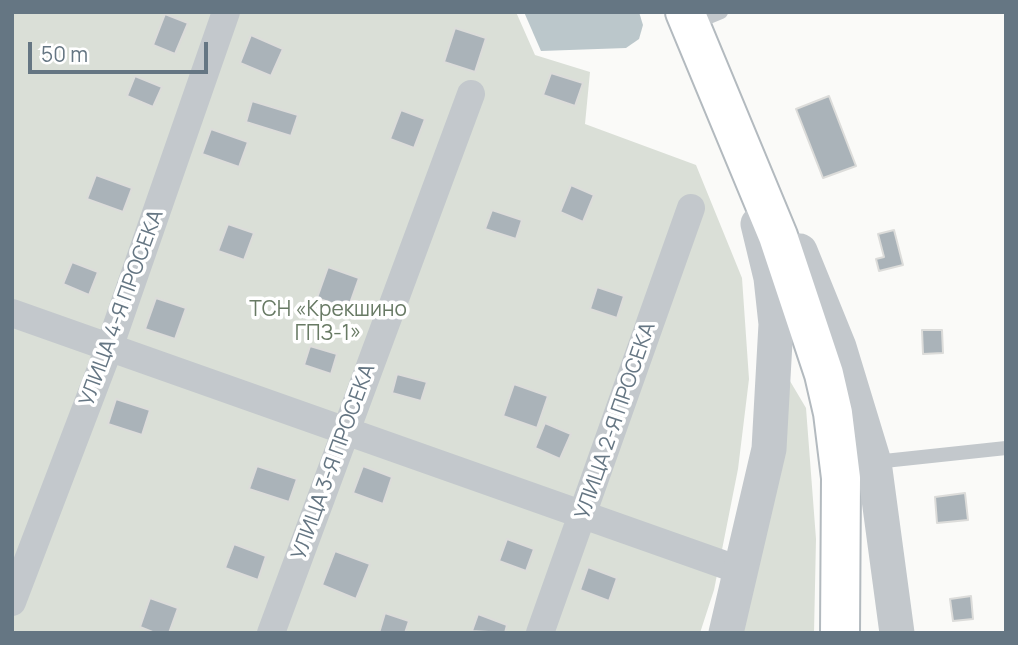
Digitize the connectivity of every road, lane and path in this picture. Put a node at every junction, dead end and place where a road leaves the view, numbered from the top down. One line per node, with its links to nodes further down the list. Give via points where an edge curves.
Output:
1 (226, 12): 7 (street, УЛИЦА 4-Я ПРОСЕКА)
2 (699, 17): 3 (main road)
3 (718, 92): 10 (street, via 789,223 839,347); 12 (street, via 766,253 776,324 769,449); 17 (main road, via 787,261 833,414 842,507)
4 (471, 94): 8 (street, УЛИЦА 3-Я ПРОСЕКА)
5 (691, 208): 11 (street, УЛИЦА 2-Я ПРОСЕКА)
6 (12, 313): 7 (street)
7 (109, 348): 8 (street); 13 (street, УЛИЦА 4-Я ПРОСЕКА)
8 (345, 430): 11 (street); 14 (street, УЛИЦА 3-Я ПРОСЕКА)
9 (1006, 448): 10 (lane)
10 (874, 463): 18 (street)
11 (584, 512): 12 (street); 15 (street, УЛИЦА 2-Я ПРОСЕКА)
12 (743, 571): 16 (street)
13 (12, 602)
14 (271, 633)
15 (540, 633)
16 (726, 633)
17 (840, 633)
18 (897, 633)

